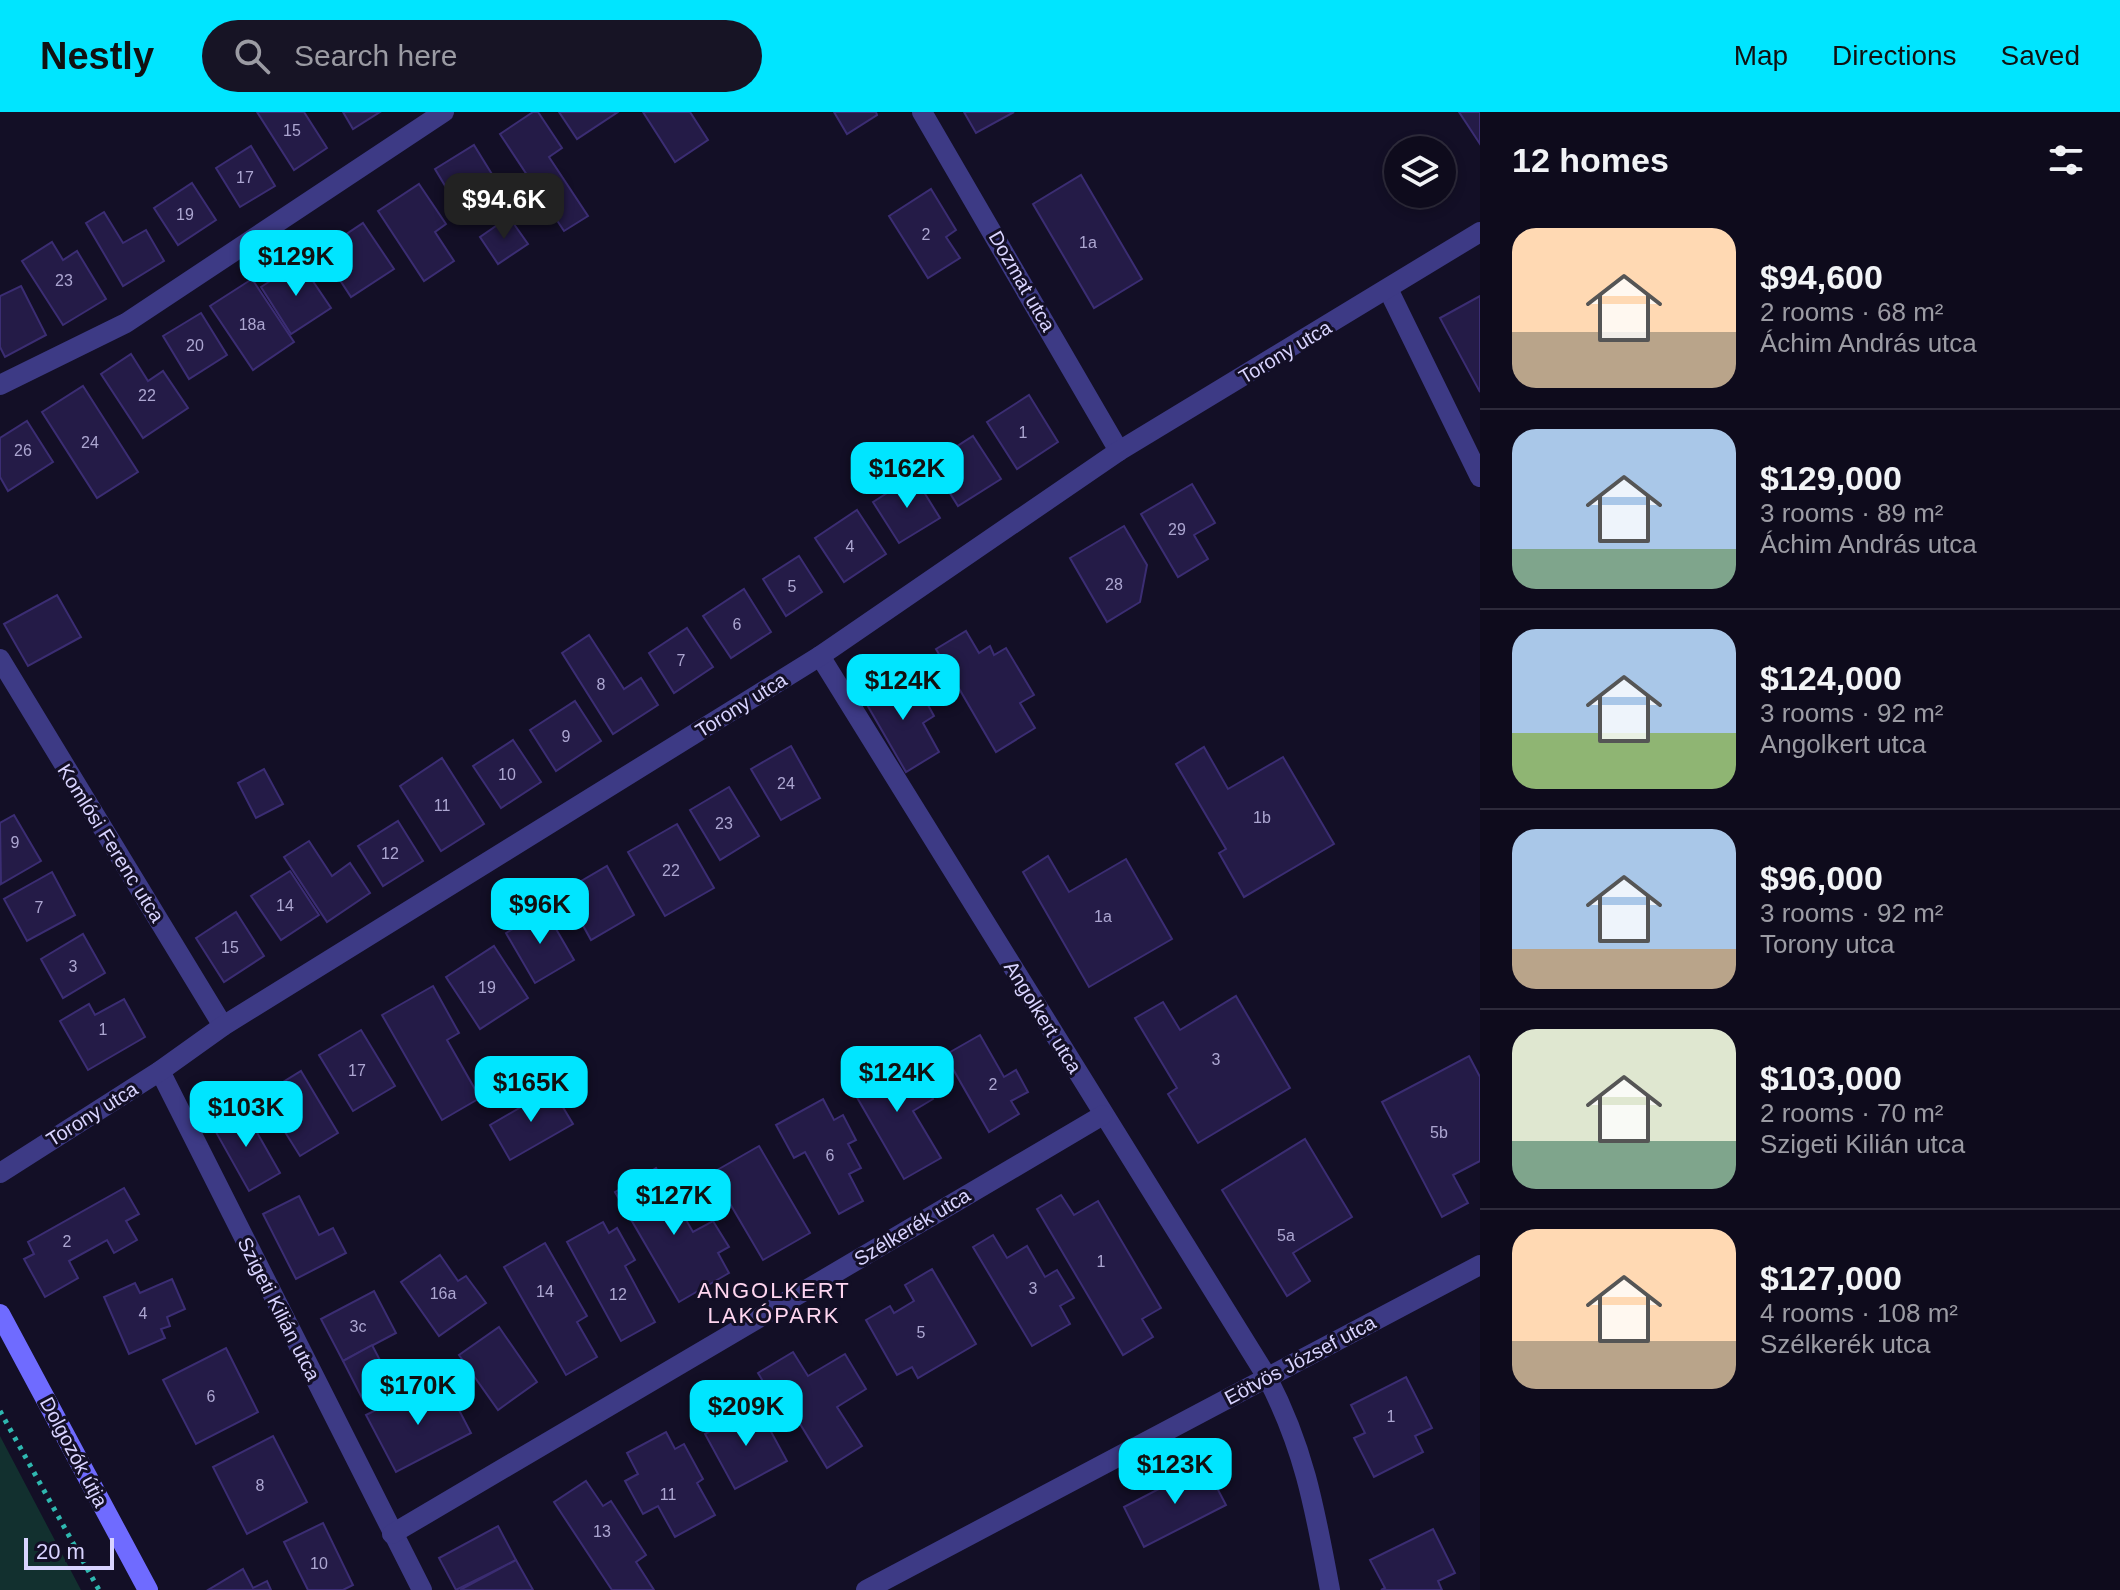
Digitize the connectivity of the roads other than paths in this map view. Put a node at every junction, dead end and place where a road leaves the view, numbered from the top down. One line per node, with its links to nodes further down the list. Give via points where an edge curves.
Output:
1 (444, 112): 5 (street, via 126,323)
2 (922, 112): 6 (street, Dozmat utca)
3 (1480, 232): 4 (street, Torony utca)
4 (1388, 289): 6 (street, Torony utca); 7 (street)
5 (0, 385)
6 (1119, 451): 8 (street, Torony utca)
7 (1480, 477)
8 (820, 656): 10 (street, Torony utca); 12 (street, Angolkert utca)
9 (0, 659): 10 (street, Komlósi Ferenc utca)
10 (223, 1026): 11 (street, Torony utca)
11 (160, 1071): 13 (street, Torony utca); 17 (street, Szigeti Kilián utca)
12 (1103, 1115): 16 (street, Angolkert utca); 17 (street, Szélkerék utca)
13 (0, 1173)
14 (1480, 1265): 16 (street, Eötvös József utca)
15 (0, 1314): 18 (main road, Dolgozók útja)
16 (1267, 1377): 20 (street, Eötvös József utca); 21 (street, Angolkert utca, via 1305,1464)
17 (392, 1534): 19 (street, Szigeti Kilián utca)
18 (148, 1590)
19 (422, 1590)
20 (866, 1590)
21 (1330, 1590)

